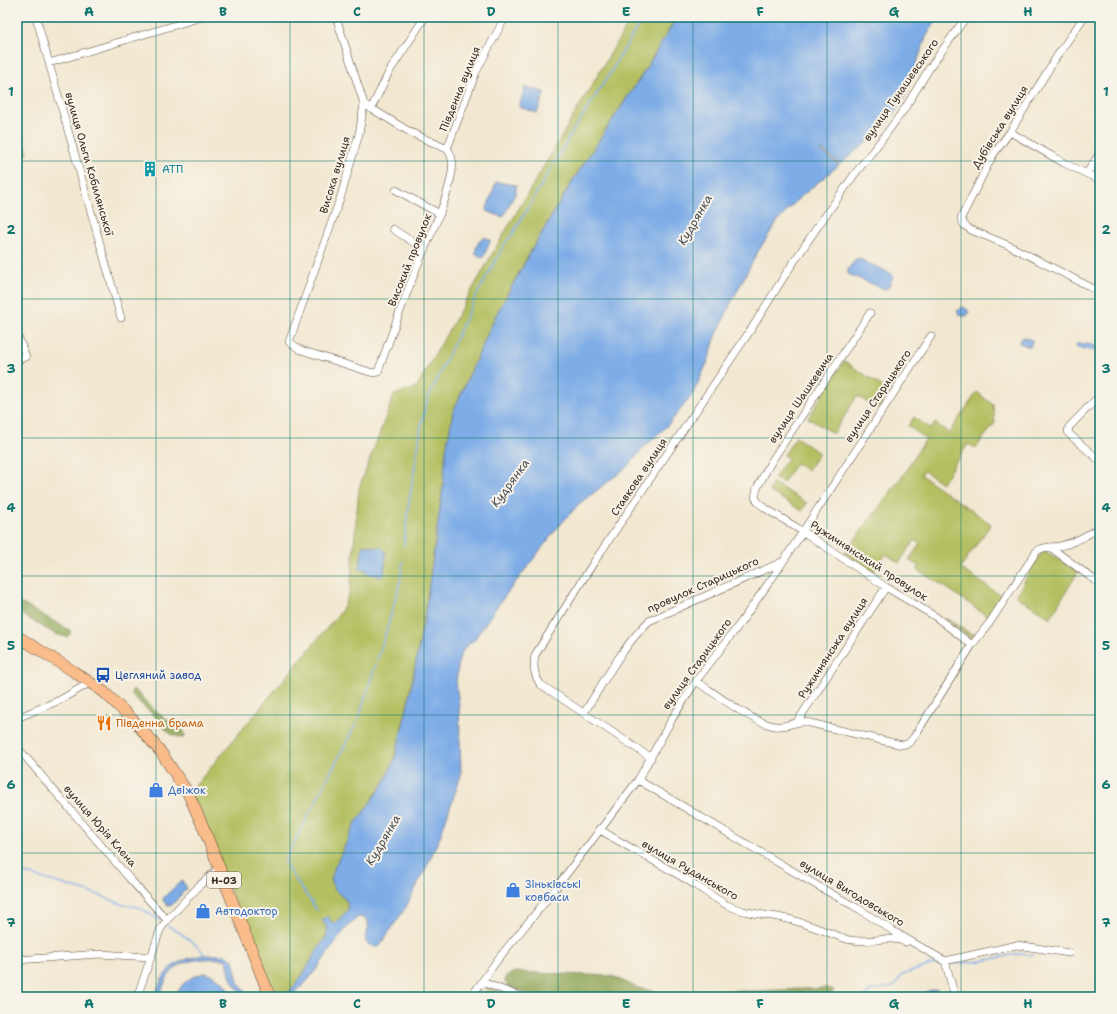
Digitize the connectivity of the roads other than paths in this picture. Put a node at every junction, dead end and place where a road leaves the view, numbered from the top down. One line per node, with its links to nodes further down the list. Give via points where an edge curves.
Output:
1 (36, 17): 8 (street, вулиця Ольги Кобилянської)
2 (202, 17): 8 (street)
3 (336, 17): 9 (street, Висока вулиця)
4 (425, 17): 10 (street, via 389,72)
5 (505, 17): 12 (street, Південна вулиця, via 476,72)
6 (966, 17): 15 (street, вулиця Гунашевського, via 905,108)
7 (1084, 17): 11 (street, Дубівська вулиця)
8 (49, 63): 23 (street, вулиця Ольги Кобилянської)
9 (364, 104): 10 (street); 26 (street, Висока вулиця, via 359,134 341,196)
10 (371, 109): 12 (street, via 410,132)
11 (1010, 132): 14 (street); 21 (street, Дубівська вулиця, via 993,155 963,213 961,218 964,225)
12 (447, 149): 18 (street, Високий провулок, via 451,154 452,172)
13 (1100, 153): 14 (street)
14 (1087, 173): 16 (street)
15 (854, 175): 43 (street, Ставкова вулиця, via 594,562 535,655 533,666 540,684)
16 (1100, 180)
17 (396, 190): 18 (street)
18 (440, 214): 20 (street, Високий провулок)
19 (393, 229): 20 (street)
20 (425, 250): 26 (street, Високий провулок, via 378,372 374,373 301,350 289,342)
21 (1100, 292)
22 (870, 313): 30 (street, вулиця Шашкевича, via 771,462 760,480)
23 (122, 318)
24 (17, 334): 27 (street, via 26,357)
25 (931, 336): 32 (street, вулиця Старицького)
26 (290, 337)
27 (17, 360)
28 (1100, 395): 29 (street, via 1069,427 1068,433)
29 (1100, 461)
30 (755, 497): 32 (street, Ружичнянський провулок, via 765,508)
31 (1100, 527): 33 (street, via 1074,542)
32 (802, 531): 34 (street, вулиця Старицького); 38 (street, Ружичнянський провулок)
33 (1050, 547): 37 (street); 40 (street, via 1036,552)
34 (782, 562): 35 (street, провулок Старицького); 36 (street, вулиця Старицького)
35 (768, 568): 36 (street); 43 (street, провулок Старицького, via 649,621 638,631 617,660)
36 (775, 574): 41 (street, вулиця Старицького)
37 (1100, 584)
38 (886, 587): 40 (street, Ружичнянський провулок, via 936,617); 45 (street, Ружичнянська вулиця)
39 (17, 636): 42 (main road, Н-03)
40 (972, 645): 45 (street, via 909,743 902,745)
41 (696, 681): 45 (street, via 768,725 777,727); 47 (street, вулиця Старицького)
42 (91, 682): 44 (street, via 60,700); 50 (main road, Н-03, via 138,725 174,772 188,793)
43 (584, 713): 47 (street, Ставкова вулиця)
44 (17, 718)
45 (797, 722)
46 (17, 747): 51 (street, вулиця Юрія Клена)
47 (651, 758): 48 (street, вулиця Старицького)
48 (638, 780): 49 (street, вулиця Старицького); 52 (street, вулиця Вигодовського)
49 (599, 829): 53 (street, вулиця Руданського, via 727,905 754,914 784,918 855,941); 58 (street, вулиця Старицького)
50 (219, 868): 51 (street); 60 (main road, Н-03)
51 (167, 920): 55 (street, via 160,930)
52 (894, 931): 53 (street, via 896,936); 57 (street, вулиця Вигодовського)
53 (891, 939): 57 (street, вулиця Руданського, via 900,939 912,944)
54 (1069, 953): 57 (street, via 1017,945)
55 (151, 957): 56 (street, via 99,954); 59 (street)
56 (17, 960)
57 (945, 962): 63 (street)
58 (482, 982): 61 (street, вулиця Старицького); 62 (street)
59 (137, 997)
60 (270, 997)
61 (471, 997)
62 (522, 997)
63 (955, 997)

